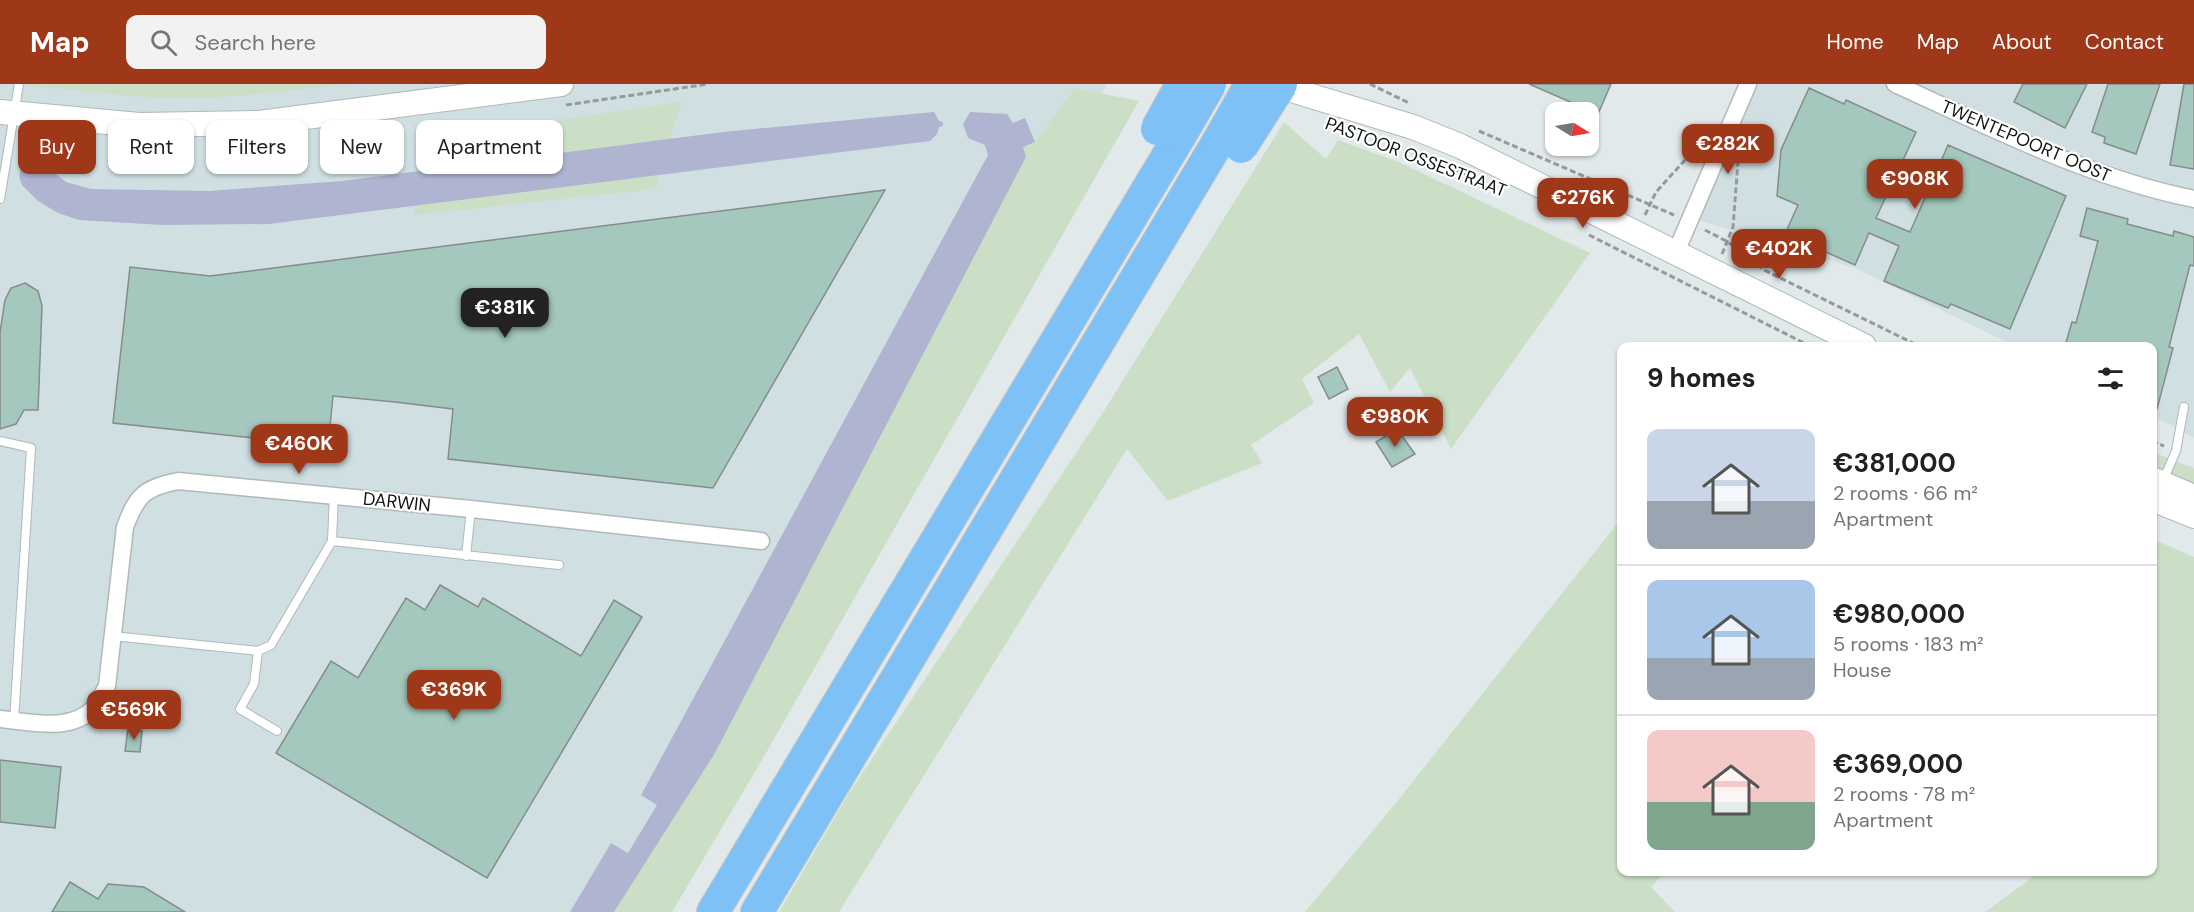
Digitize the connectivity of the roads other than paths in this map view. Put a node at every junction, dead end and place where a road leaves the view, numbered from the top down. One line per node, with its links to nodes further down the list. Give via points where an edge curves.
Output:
1 (19, 84): 10 (lane)
2 (561, 84): 10 (main road, via 259,123 139,124)
3 (1182, 84): 11 (highway, bridge)
4 (1210, 84): 11 (highway, bridge)
5 (1251, 84): 12 (highway, bridge)
6 (1272, 84): 15 (main road, PASTOOR OSSESTRAAT, via 1413,127 1510,169)
7 (1281, 84): 12 (highway, bridge)
8 (1748, 84): 15 (street)
9 (1895, 84): 14 (street, TWENTEPOORT OOST, via 2068,163)
10 (7, 112): 13 (lane)
11 (1169, 131): 34 (highway, via 1058,340)
12 (1229, 144): 35 (highway, via 1195,181)
13 (0, 199)
14 (2194, 199)
15 (1676, 252): 16 (main road, PASTOOR OSSESTRAAT)
16 (1856, 342)
17 (2184, 407): 19 (lane, via 2176,451)
18 (0, 441): 32 (lane, via 31,448)
19 (2157, 486)
20 (2157, 490): 23 (main road)
21 (2157, 491): 25 (main road)
22 (334, 495): 24 (street, DARWIN); 27 (lane); 30 (street, DARWIN, via 178,481 154,486 134,503 125,527)
23 (2194, 497)
24 (471, 509): 26 (street, DARWIN); 28 (lane)
25 (2194, 516)
26 (761, 541)
27 (333, 542): 28 (lane); 31 (lane, via 271,645)
28 (466, 556): 29 (lane)
29 (559, 565)
30 (113, 636): 31 (lane); 32 (street, DARWIN, via 107,686 96,706 79,720 56,725)
31 (258, 651): 33 (lane, via 254,684 240,710)
32 (7, 720)
33 (278, 730)
34 (713, 912)
35 (757, 912)

